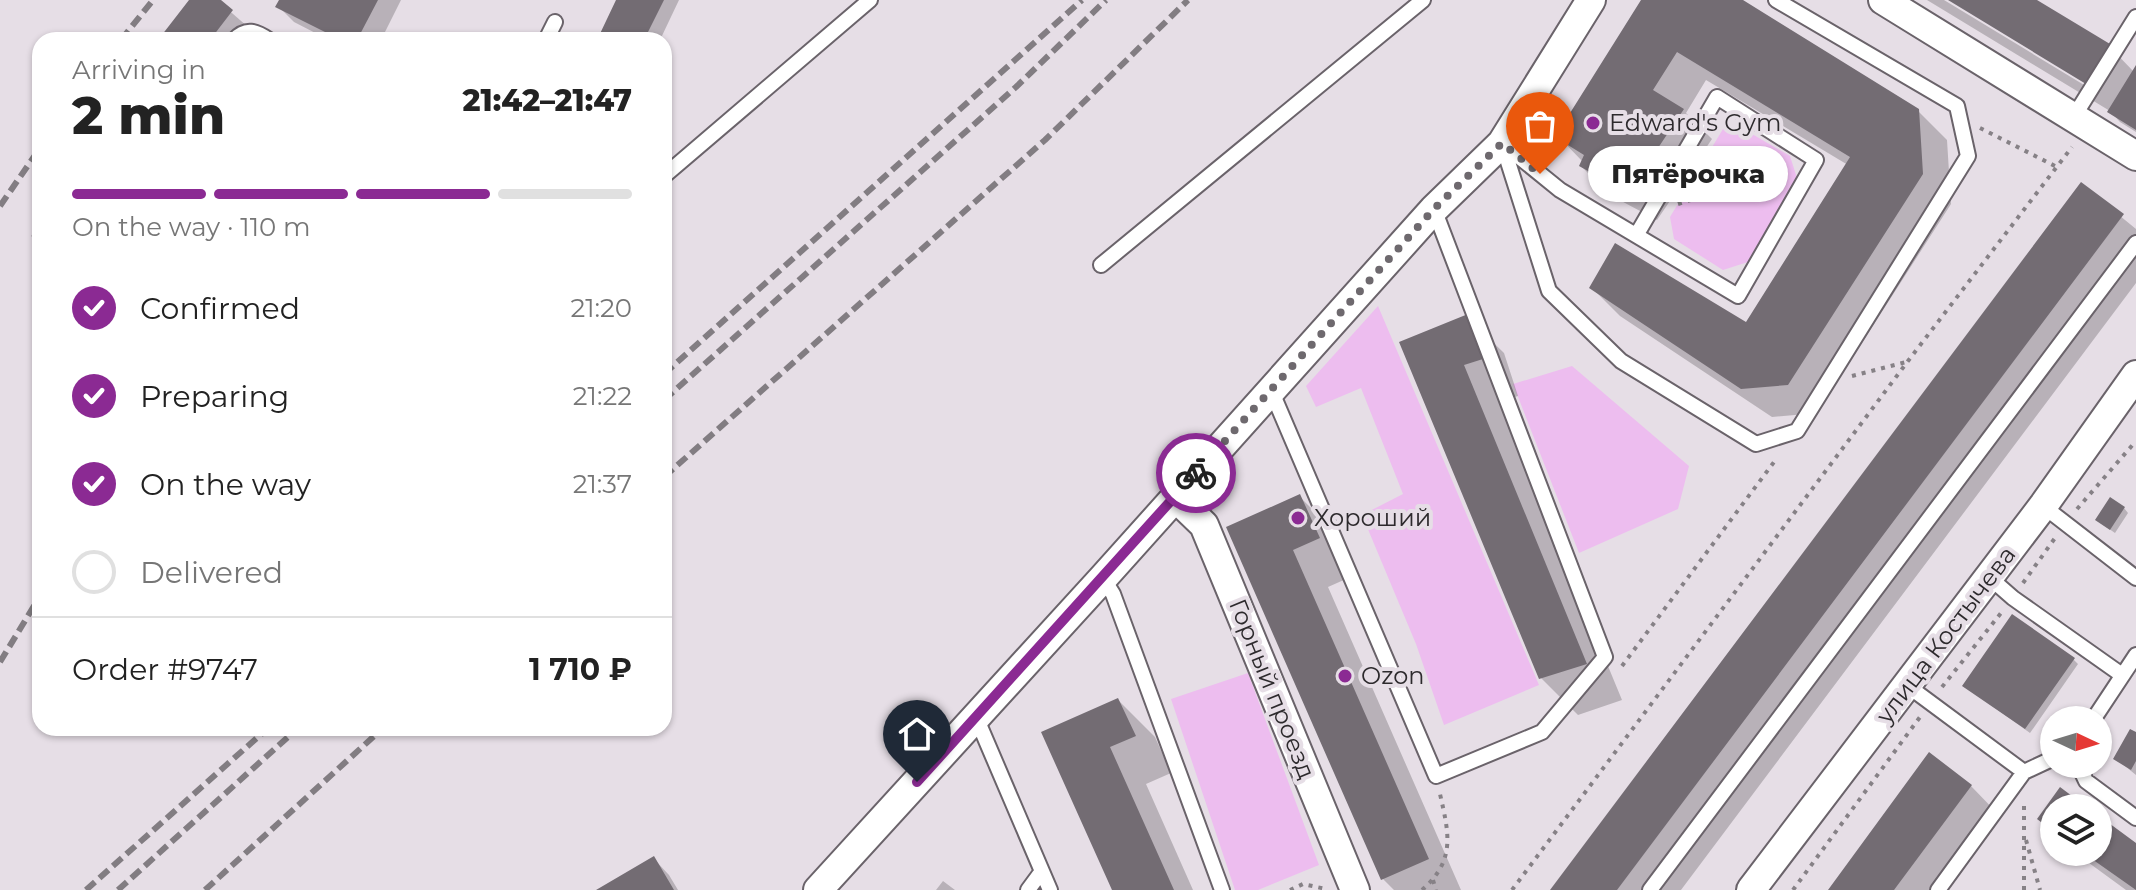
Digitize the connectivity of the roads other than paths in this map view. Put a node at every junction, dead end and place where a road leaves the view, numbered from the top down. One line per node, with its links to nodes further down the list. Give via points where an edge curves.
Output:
1 (870, 0): 12 (lane)
2 (1423, 0): 16 (lane)
3 (1591, 0): 10 (street)
4 (1776, 0): 10 (lane, via 1957,106 1968,156 1797,431 1756,444 1621,361 1549,291)
5 (1883, 0): 9 (street)
6 (2136, 17): 9 (lane)
7 (555, 22): 8 (lane)
8 (550, 32)
9 (2081, 122): 11 (street)
10 (1502, 143): 13 (street); 14 (lane, via 1560,190)
11 (2136, 156)
12 (672, 169)
13 (1434, 209): 18 (street); 18 (lane, via 1605,657 1542,732 1436,776)
14 (1637, 234): 14 (lane, via 1738,296 1816,160 1717,97)
15 (2136, 243): 39 (lane)
16 (1101, 265)
17 (2136, 375): 20 (street, улица Костычева)
18 (1271, 390): 19 (street)
19 (1175, 497): 22 (street); 38 (street, Горный проезд, via 1204,525)
20 (2055, 514): 21 (street, улица Костычева); 23 (lane)
21 (1989, 577): 25 (lane); 26 (street, улица Костычева)
22 (1103, 578): 28 (street); 37 (lane)
23 (2136, 578)
24 (2136, 655): 25 (lane)
25 (2122, 675): 27 (lane)
26 (1908, 686): 30 (lane); 40 (street, улица Костычева)
27 (2102, 706)
28 (976, 717): 33 (lane); 34 (street)
29 (2040, 765): 30 (lane)
30 (2024, 772): 41 (lane)
31 (2085, 778): 32 (lane)
32 (2136, 818)
33 (1042, 871): 35 (lane); 36 (lane)
34 (818, 890)
35 (1028, 890)
36 (1050, 890)
37 (1222, 890)
38 (1355, 890)
39 (1650, 890)
40 (1751, 890)
41 (1938, 890)

